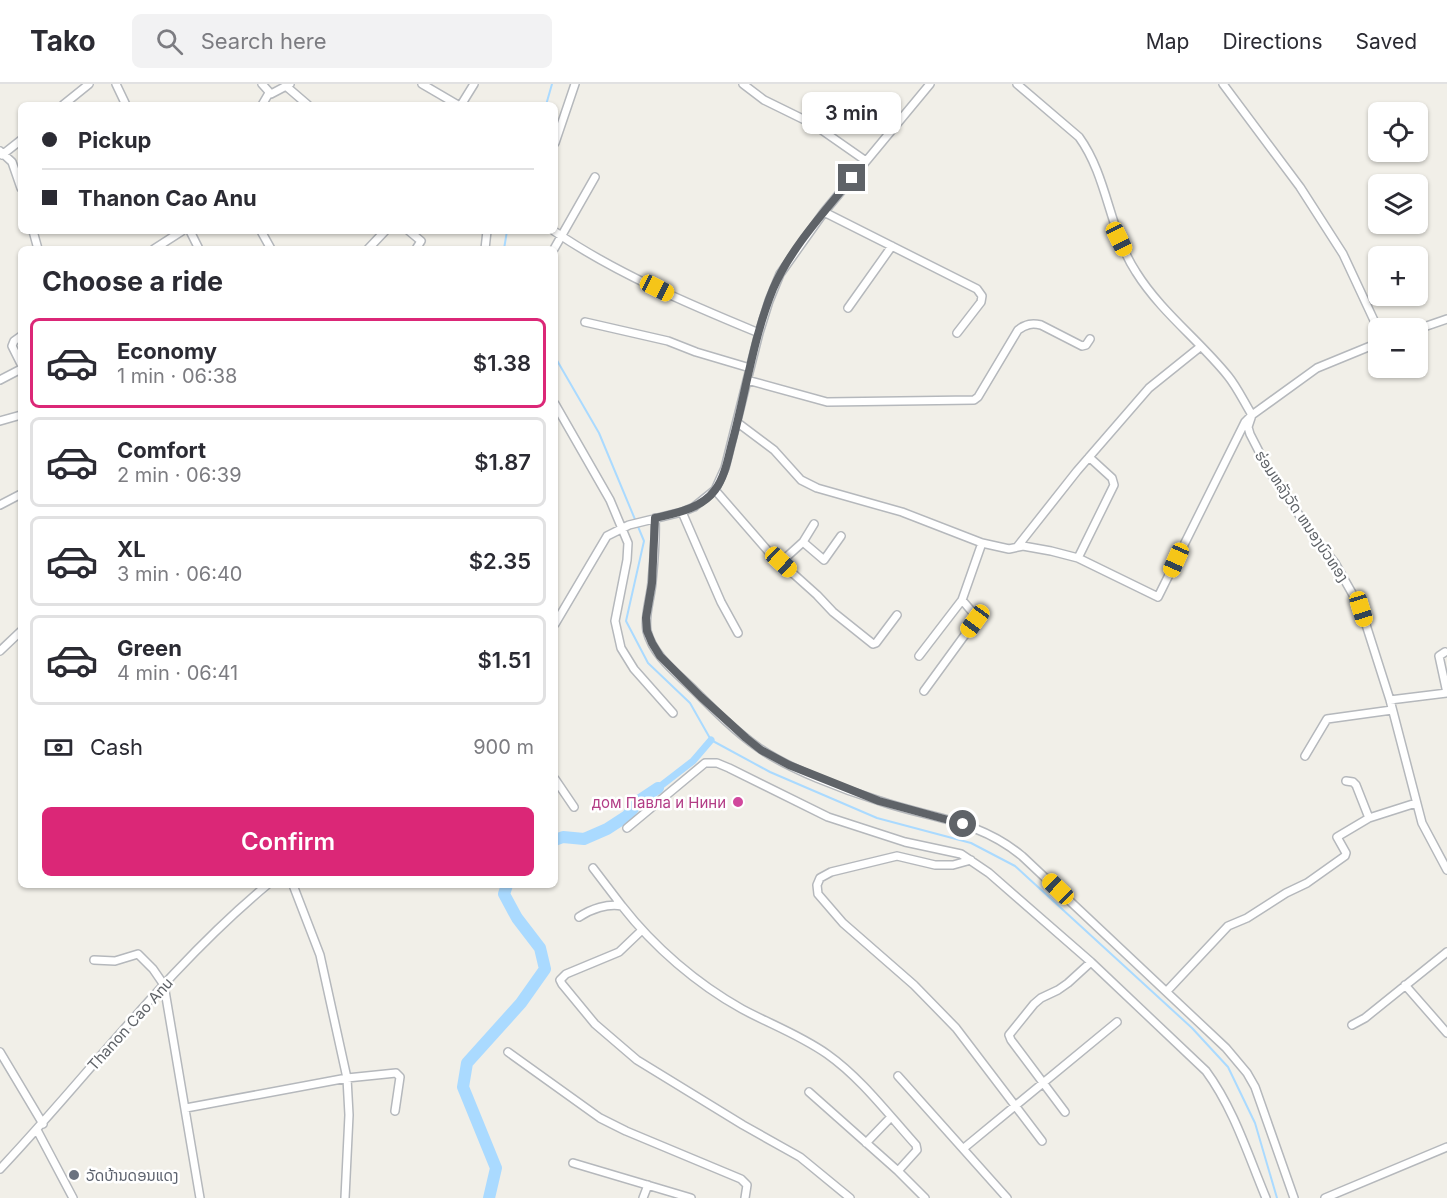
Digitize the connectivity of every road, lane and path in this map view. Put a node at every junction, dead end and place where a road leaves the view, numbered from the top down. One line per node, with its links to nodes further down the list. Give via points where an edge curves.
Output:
1 (89, 84): 13 (street)
2 (116, 84): 14 (street)
3 (262, 84): 12 (street)
4 (422, 84): 17 (street)
5 (474, 84): 18 (street)
6 (575, 84): 19 (street)
7 (743, 84): 22 (street, via 764,100 813,124)
8 (930, 84): 22 (street)
9 (1017, 84): 45 (street, ຮ່ອມຫລັງວັດ ຫນອງບົວທອງ, via 1084,144 1116,232 1136,272)
10 (1223, 84): 37 (street, via 1300,187 1343,254)
11 (288, 86): 12 (street); 16 (street)
12 (269, 93): 15 (street)
13 (67, 102)
14 (125, 102)
15 (264, 102)
16 (305, 102)
17 (454, 102)
18 (461, 102)
19 (558, 134)
20 (18, 142): 21 (street)
21 (1, 154): 24 (street, via 12,162)
22 (866, 161): 25 (street)
23 (595, 177): 30 (street)
24 (18, 179)
25 (824, 212): 35 (street); 41 (street, via 780,274)
26 (177, 234): 31 (street)
27 (382, 234): 32 (street)
28 (413, 234): 33 (street, via 421,241)
29 (558, 234): 30 (street)
30 (561, 236): 34 (street); 41 (street, via 691,305)
31 (159, 246)
32 (371, 246)
33 (418, 246)
34 (556, 246)
35 (892, 246): 36 (street); 42 (street, via 981,292 981,302)
36 (848, 308)
37 (1373, 318)
38 (1447, 319): 40 (street)
39 (585, 322): 48 (street, via 668,340)
40 (1428, 326)
41 (759, 333): 48 (street)
42 (957, 333)
43 (18, 338): 47 (street, via 12,346)
44 (1090, 339): 51 (street, via 1082,346 1041,325 1023,326 974,400 827,402)
45 (1200, 347): 53 (street, ຮ່ອມຫລັງວັດ ຫນອງບົວທອງ, via 1228,377); 57 (street, via 1149,388)
46 (1368, 347): 53 (street, via 1317,368)
47 (18, 360)
48 (750, 368): 51 (street)
49 (18, 369): 50 (street)
50 (0, 380)
51 (747, 380): 56 (street)
52 (558, 409): 64 (street)
53 (1252, 415): 69 (street, via 1240,430 1160,596); 81 (street, ຮ່ອມຫລັງວັດ ຫນອງບົວທອງ, via 1250,434 1269,471 1335,563 1361,609)
54 (18, 416): 55 (street)
55 (0, 421)
56 (738, 423): 58 (street); 67 (street, via 774,450 808,484 902,512)
57 (1089, 457): 68 (street); 69 (street, via 1112,478 1114,485)
58 (715, 490): 61 (street); 70 (street)
59 (18, 496): 60 (street)
60 (0, 505)
61 (682, 512): 62 (street); 74 (street, via 720,602)
62 (655, 518): 64 (street); 104 (street, via 647,631 660,656 715,710 761,750 789,765 879,801 949,819 1006,843)
63 (814, 524): 66 (street)
64 (626, 526): 73 (street, via 600,545); 83 (street, via 628,543 615,621 621,648 634,669)
65 (841, 536): 66 (street, via 824,560)
66 (803, 542): 70 (street)
67 (982, 543): 68 (street); 71 (street)
68 (1017, 547): 69 (street)
69 (1078, 558)
70 (781, 562): 72 (street, via 839,618 873,644)
71 (962, 600): 78 (street); 79 (street, via 975,621)
72 (897, 615)
73 (558, 617)
74 (738, 633)
75 (18, 634): 76 (street)
76 (0, 651)
77 (1444, 652): 80 (street, via 1439,656)
78 (919, 656)
79 (924, 691)
80 (1447, 693): 81 (street)
81 (1389, 700): 82 (street, ຮ່ອມຫລັງວັດ ຫນອງບົວທອງ)
82 (1392, 710): 84 (street, via 1327,719); 87 (street, ຮ່ອມຫລັງວັດ ຫນອງບົວທອງ)
83 (674, 713)
84 (1305, 756)
85 (1346, 781): 89 (street, via 1356,785)
86 (558, 783): 88 (street)
87 (1416, 803): 89 (street); 93 (street, ຮ່ອມຫລັງວັດ ຫນອງບົວທອງ)
88 (574, 807)
89 (1369, 818): 104 (street, via 1337,837 1345,856 1307,883 1228,926)
90 (627, 828): 91 (street, via 710,762 828,817 905,842 962,854)
91 (971, 860): 101 (street); 114 (street, via 934,865 897,856 831,872 820,878 818,894 843,923 914,985 956,1029)
92 (593, 868): 96 (street)
93 (1447, 870)
94 (263, 888): 102 (street, Thanon Cao Anu)
95 (294, 888): 111 (street, via 320,955)
96 (622, 906): 97 (street, via 589,910); 98 (street)
97 (579, 917)
98 (641, 931): 118 (street, via 708,987 827,1054 852,1074); 134 (street, via 619,952 566,974 560,980 562,984 596,1024 637,1060 800,1157)
99 (1446, 954): 103 (street)
100 (94, 960): 102 (street, via 115,961 138,954)
101 (1091, 962): 112 (street, via 1068,984 1034,1004 1009,1035); 137 (street, via 1206,1071 1220,1089)
102 (164, 985): 115 (street); 119 (street, Thanon Cao Anu)
103 (1406, 985): 106 (street); 107 (street)
104 (1167, 991): 138 (street, via 1247,1073)
105 (1117, 1022): 112 (street)
106 (1352, 1025)
107 (1447, 1033)
108 (508, 1052): 133 (street, via 600,1118 741,1179 747,1185)
109 (1, 1057): 119 (street)
110 (898, 1076): 123 (street)
111 (347, 1078): 115 (street); 116 (street, via 396,1073 400,1086); 130 (street)
112 (1042, 1082): 114 (street); 117 (street)
113 (808, 1092): 121 (street)
114 (1014, 1105): 120 (street); 123 (street)
115 (186, 1108): 129 (street)
116 (396, 1111)
117 (1065, 1112)
118 (891, 1117): 121 (street); 126 (street, via 918,1147)
119 (40, 1127): 125 (street, Thanon Cao Anu); 128 (street)
120 (1042, 1141)
121 (866, 1143): 126 (street)
122 (1447, 1147): 139 (street)
123 (964, 1148): 136 (street)
124 (573, 1163): 127 (street)
125 (0, 1169)
126 (898, 1171): 135 (street)
127 (648, 1185): 131 (street); 132 (street)
128 (73, 1198)
129 (200, 1198)
130 (345, 1198)
131 (643, 1198)
132 (691, 1198)
133 (745, 1198)
134 (850, 1198)
135 (925, 1198)
136 (1007, 1198)
137 (1266, 1198)
138 (1294, 1198)
139 (1326, 1198)

